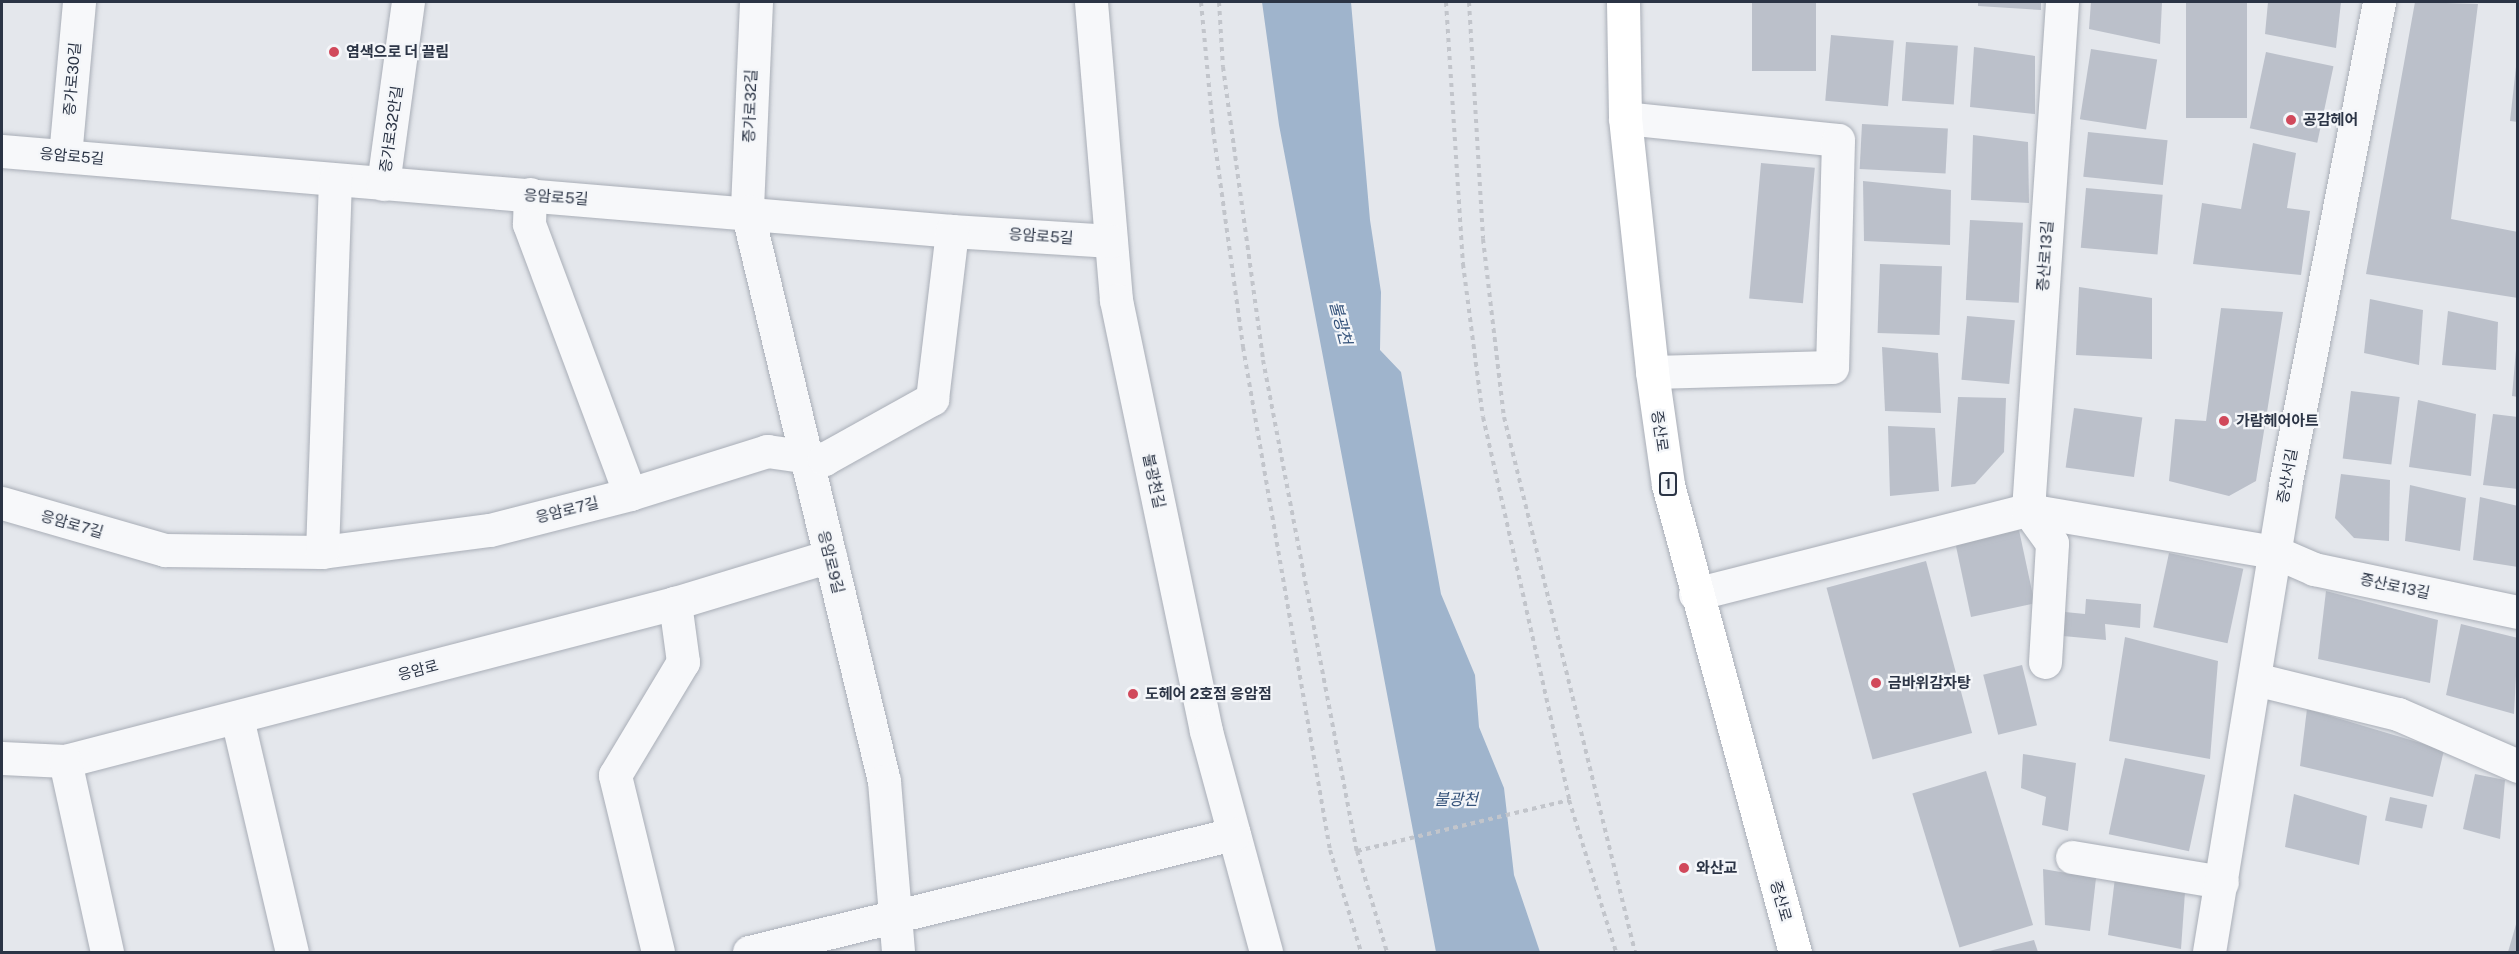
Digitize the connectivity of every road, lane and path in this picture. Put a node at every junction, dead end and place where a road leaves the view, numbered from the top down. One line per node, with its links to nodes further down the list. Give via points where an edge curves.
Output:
1 (79, 2): 15 (street, 증가로30길)
2 (408, 2): 17 (street, 증가로32안길)
3 (751, 2): 4 (street)
4 (756, 2): 19 (street, 증가로32길)
5 (1091, 2): 21 (street, 불광천길)
6 (1201, 2): 51 (path, via 1213,130 1243,347 1330,850)
7 (1219, 2): 41 (path, via 1223,67 1263,360)
8 (1446, 2): 39 (path, via 1463,264 1483,417)
9 (1469, 2): 54 (path, via 1483,239 1504,417)
10 (1623, 2): 13 (main road, 증산로 / 1)
11 (2061, 2): 26 (street, 증산로13길)
12 (2379, 2): 28 (street, 증산서길)
13 (1625, 118): 22 (main road, 증산로 / 1); 22 (street, via 1839,140 1832,367)
14 (2, 151): 15 (street, 응암로5길)
15 (65, 156): 16 (street, 응암로5길)
16 (335, 180): 17 (street, 응암로5길); 27 (street)
17 (383, 184): 18 (street, 응암로5길)
18 (530, 194): 19 (street, 응암로5길); 24 (street, via 529,224)
19 (747, 211): 20 (street, 응암로5길); 23 (street, 응암로9길)
20 (952, 231): 21 (street, 응암로5길); 23 (street, 응암로7길, via 932,399 824,459)
21 (1111, 241): 40 (street, 불광천길, via 1116,300 1206,731)
22 (1652, 372): 30 (main road, 증산로 / 1, via 1668,486)
23 (806, 458): 24 (street, 응암로7길, via 767,451); 29 (street, 응암로9길)
24 (630, 494): 27 (street, 응암로7길, via 490,530)
25 (2, 503): 27 (street, 응암로7길, via 165,550)
26 (2028, 510): 28 (street, 증산로13길); 30 (street, 증산로13길); 33 (street, via 2052,543)
27 (322, 552)
28 (2275, 552): 32 (street, 증산로13길, via 2314,569); 34 (street, 증산서길)
29 (830, 556): 31 (street, 응암로); 44 (street, 응암로9길, via 884,781)
30 (1695, 594): 55 (main road, 증산로 / 1)
31 (675, 603): 35 (street, 응암로); 47 (street, via 683,662 615,775)
32 (2517, 612)
33 (2045, 662)
34 (2255, 679): 38 (street, via 2398,714); 43 (street, 증산서길)
35 (237, 718): 37 (street, 응암로); 46 (street)
36 (2, 758): 37 (street, 응암로)
37 (65, 761): 45 (street)
38 (2517, 766)
39 (1569, 800): 41 (path); 53 (path)
40 (1234, 834): 44 (street); 50 (street, 불광천길)
41 (1357, 851): 52 (path)
42 (2072, 857): 43 (street)
43 (2222, 882): 56 (street, 증산서길)
44 (894, 917): 48 (street); 49 (street, 응암로9길)
45 (107, 952)
46 (292, 952)
47 (658, 952)
48 (749, 952)
49 (898, 952)
50 (1266, 952)
51 (1361, 952)
52 (1387, 952)
53 (1616, 952)
54 (1635, 952)
55 (1795, 952)
56 (2214, 952)

